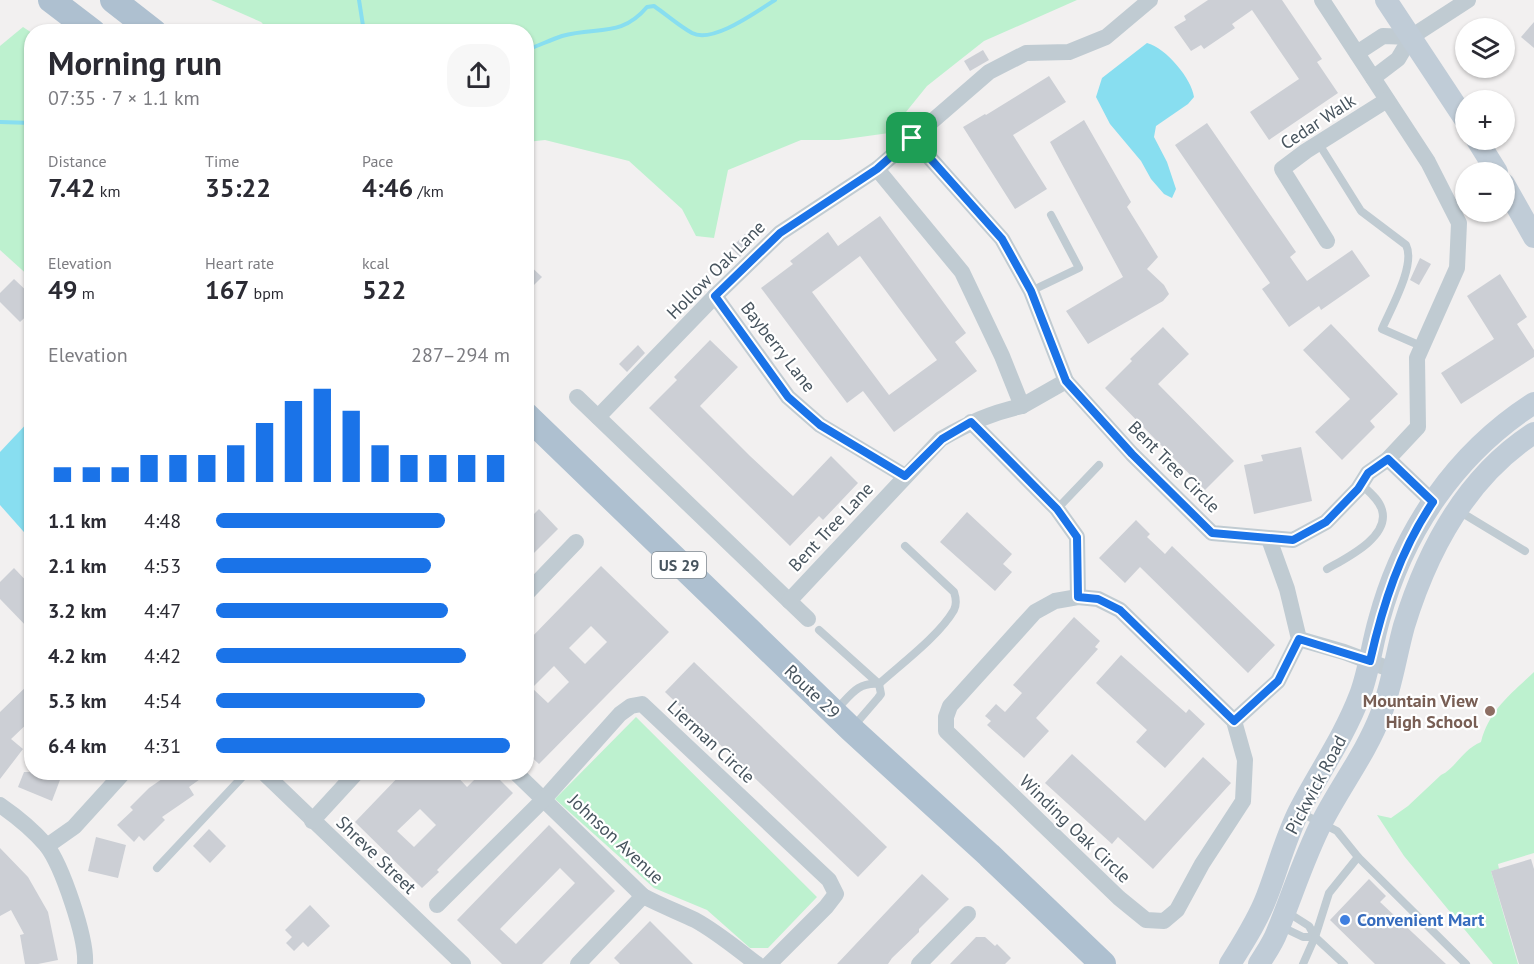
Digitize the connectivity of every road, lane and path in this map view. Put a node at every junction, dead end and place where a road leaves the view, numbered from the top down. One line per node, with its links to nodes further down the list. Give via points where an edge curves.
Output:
1 (51, 0): 7 (main road)
2 (113, 0): 8 (main road)
3 (1150, 0): 14 (street, via 1106,37 1069,52 1026,54 989,72)
4 (1322, 0): 10 (street, Bent Tree Circle)
5 (1386, 0): 9 (street)
6 (1468, 0): 9 (street)
7 (82, 24)
8 (144, 24)
9 (1411, 37): 10 (street, via 1383,36); 11 (street, via 1398,59); 13 (street)
10 (1357, 53): 11 (street, Bent Tree Circle)
11 (1373, 78): 12 (street, Bent Tree Circle)
12 (1387, 100): 15 (street, Cedar Walk); 23 (street, Bent Tree Circle, via 1428,162 1460,223 1457,268)
13 (1455, 104)
14 (912, 138): 16 (street); 21 (street, Bent Tree Circle, via 1002,239)
15 (1318, 144): 20 (street, Cedar Walk, via 1282,169); 23 (lane, via 1361,211 1406,245 1408,266 1382,329)
16 (877, 169): 22 (street, Hollow Oak Lane, via 780,233); 27 (street, via 962,272)
17 (1515, 203): 19 (street)
18 (1050, 215): 21 (lane, via 1079,268)
19 (1534, 237)
20 (1327, 241)
21 (1031, 291): 24 (street, Bent Tree Circle)
22 (715, 296): 28 (street, Hollow Oak Lane); 34 (street, Bayberry Lane, via 788,397 820,425)
23 (1421, 346): 32 (street, Bent Tree Circle, via 1417,358 1418,426)
24 (1066, 381): 27 (street); 39 (street, Bent Tree Circle, via 1212,533)
25 (577, 397): 28 (street)
26 (1534, 403): 36 (street, Pickwick Road, via 1482,443)
27 (1022, 406): 30 (street, Bent Tree Lane)
28 (598, 417): 46 (street)
29 (534, 422): 52 (main road, Route 29 / US 29)
30 (971, 422): 34 (street, Bent Tree Lane, via 942,439); 37 (street)
31 (1534, 433): 38 (street, Pickwick Road, via 1503,458)
32 (1388, 459): 35 (street, Bent Tree Circle, via 1368,473); 36 (street)
33 (1099, 465): 37 (lane)
34 (905, 476): 46 (street, Bent Tree Lane)
35 (1361, 484): 39 (street, Bent Tree Circle, via 1326,522 1293,540); 43 (lane, via 1383,511 1382,524 1356,552)
36 (1433, 502): 49 (street, Pickwick Road, via 1398,565 1379,619)
37 (1057, 509): 45 (street, via 1077,537)
38 (1457, 510): 42 (lane); 50 (street, Pickwick Road, via 1420,578)
39 (1269, 539): 48 (street)
40 (576, 542): 44 (street)
41 (905, 546): 51 (lane, via 948,584 957,600 942,625 905,664)
42 (1525, 551)
43 (1327, 569)
44 (534, 586)
45 (1078, 597): 53 (street, Winding Oak Circle, via 1098,599 1120,610); 53 (street, Winding Oak Circle, via 1055,601 1035,612 950,706 945,717 946,731 1146,920 1164,921 1177,910 1243,801 1245,760)
46 (789, 601): 47 (street)
47 (814, 625): 51 (lane)
48 (1299, 639): 49 (street); 53 (street, via 1278,681)
49 (1370, 661): 50 (street); 61 (street, Pickwick Road, via 1345,731)
50 (1395, 671): 63 (street, Pickwick Road, via 1371,738)
51 (879, 684): 52 (lane, via 878,698); 52 (lane, via 861,686)
52 (842, 721): 78 (main road, Route 29 / US 29)
53 (1234, 721)
54 (117, 780): 64 (street, via 74,827)
55 (240, 780): 66 (lane)
56 (271, 780): 62 (street, Shreve Street)
57 (350, 780): 62 (street)
58 (524, 780): 59 (street, Johnson Avenue)
59 (544, 799): 67 (street, Johnson Avenue); 68 (street, Lierman Circle); 76 (street, Lierman Circle, via 621,714 642,704 830,880 836,894)
60 (0, 806): 64 (street)
61 (1299, 812): 63 (lane); 79 (street, Pickwick Road, via 1267,897)
62 (312, 821): 73 (street, Shreve Street)
63 (1322, 822): 65 (lane, via 1337,831); 70 (street, Pickwick Road)
64 (47, 846): 72 (street, via 75,915 86,953)
65 (1358, 857): 71 (lane, via 1329,893); 83 (lane)
66 (157, 868)
67 (643, 896): 74 (street); 75 (street, Johnson Avenue, via 695,921)
68 (437, 904)
69 (968, 915): 77 (street)
70 (1282, 918): 71 (lane, via 1303,937); 71 (lane, via 1309,926); 80 (street, Pickwick Road)
71 (1315, 937): 81 (lane); 82 (lane)
72 (85, 964)
73 (463, 964)
74 (578, 964)
75 (757, 964)
76 (769, 964)
77 (920, 964)
78 (1103, 964)
79 (1230, 964)
80 (1259, 964)
81 (1303, 964)
82 (1344, 964)
83 (1466, 964)

